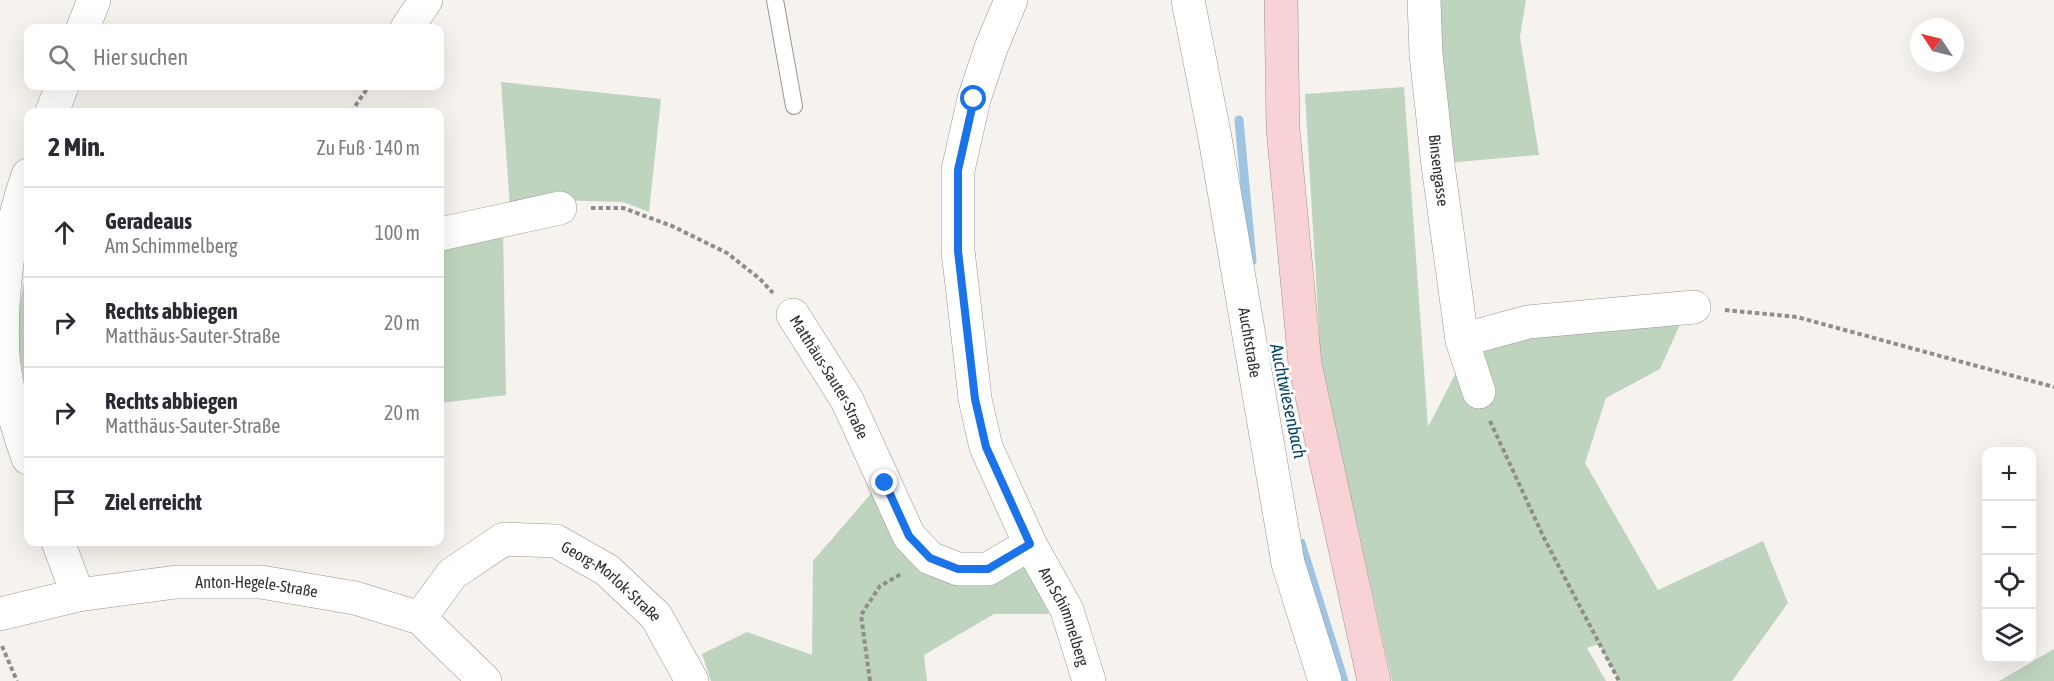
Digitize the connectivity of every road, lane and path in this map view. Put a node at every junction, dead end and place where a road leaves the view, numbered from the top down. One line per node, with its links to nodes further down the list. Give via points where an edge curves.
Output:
1 (94, 0): 8 (street)
2 (426, 0): 9 (street)
3 (776, 0): 12 (lane)
4 (1011, 0): 25 (street, Am Schimmelberg, via 974,99 958,170 958,251 975,399 986,447)
5 (1188, 0): 37 (street, Auchtstraße, via 1288,563)
6 (1281, 0): 38 (street, via 1283,129 1305,364)
7 (1424, 0): 21 (street, Binsengasse, via 1438,165)
8 (85, 24)
9 (410, 24)
10 (60, 90): 13 (street)
11 (366, 90): 14 (path)
12 (794, 106)
13 (54, 108)
14 (354, 108)
15 (24, 206): 18 (street)
16 (560, 208): 17 (street); 20 (path, Matthäus-Sauter-Straße, via 623,208 672,226 727,253 760,279)
17 (444, 233)
18 (19, 245): 24 (street, via 3,301 3,357)
19 (1695, 307): 21 (street, via 1528,322); 22 (path, via 1797,317)
20 (793, 315): 27 (street, Matthäus-Sauter-Straße, via 847,400 909,536)
21 (1462, 340): 23 (street, Binsengasse)
22 (2054, 387)
23 (1479, 392): 39 (path, via 1544,538)
24 (24, 446)
25 (1030, 544): 27 (street, Matthäus-Sauter-Straße, via 988,569 958,569); 36 (street, Am Schimmelberg, via 1066,610)
26 (60, 546): 28 (street)
27 (930, 558): 35 (path, via 880,586 861,615)
28 (78, 595): 29 (street, Anton-Hegele-Straße); 30 (street, Anton-Hegele-Straße, via 176,582 261,582 355,598)
29 (0, 614)
30 (420, 618): 33 (street, Anton-Hegele-Straße); 34 (street, Georg-Morlok-Straße, via 452,574 504,539 556,541 607,570 656,616)
31 (0, 642): 32 (path)
32 (17, 681)
33 (485, 681)
34 (692, 681)
35 (870, 681)
36 (1089, 681)
37 (1325, 681)
38 (1374, 681)
39 (1619, 681)

